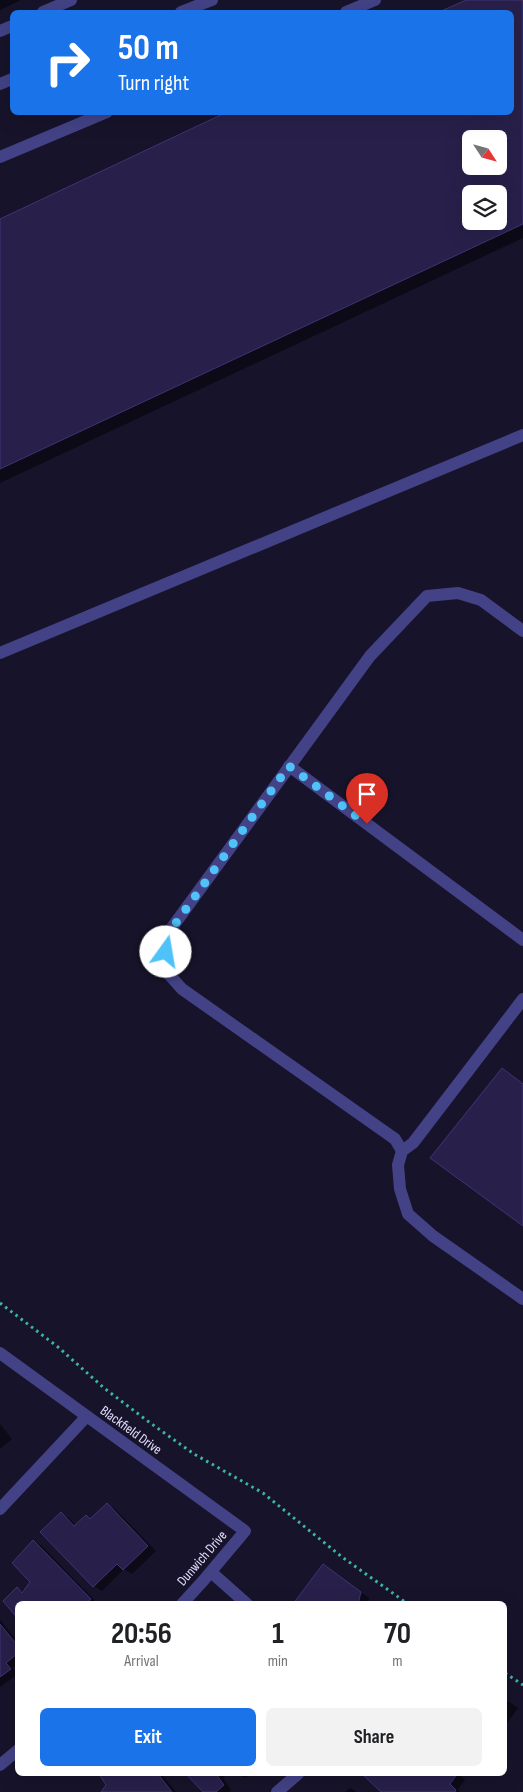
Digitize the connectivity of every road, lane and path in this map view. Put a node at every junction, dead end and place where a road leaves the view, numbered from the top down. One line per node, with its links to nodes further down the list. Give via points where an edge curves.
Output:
1 (71, 0): 4 (street)
2 (212, 0): 5 (street)
3 (375, 0): 6 (street)
4 (48, 10)
5 (186, 10)
6 (351, 10)
7 (100, 115): 8 (street)
8 (0, 157)
9 (523, 435): 11 (street)
10 (523, 631): 12 (street, via 481,600 458,593 427,596 370,656)
11 (0, 653)
12 (289, 766): 13 (street); 15 (street, via 168,934 165,970 182,989 395,1139)
13 (523, 940)
14 (523, 999): 15 (street, via 413,1143)
15 (402, 1151): 16 (street, via 398,1165 399,1181 408,1214 433,1236)
16 (523, 1299)
17 (0, 1303): 25 (path, via 58,1347 104,1388 194,1454 263,1493 342,1557)
18 (0, 1353): 19 (street, Blackfield Drive)
19 (87, 1416): 20 (street); 21 (street, Blackfield Drive)
20 (0, 1510)
21 (245, 1531): 22 (street, Dunwich Drive)
22 (210, 1572): 23 (street, Dunwich Drive); 24 (street)
23 (185, 1601)
24 (244, 1601)
25 (404, 1601)
26 (507, 1674): 27 (path)
27 (523, 1685)
28 (15, 1752): 29 (street)
29 (0, 1765)
30 (296, 1776): 31 (street)
31 (277, 1792)

